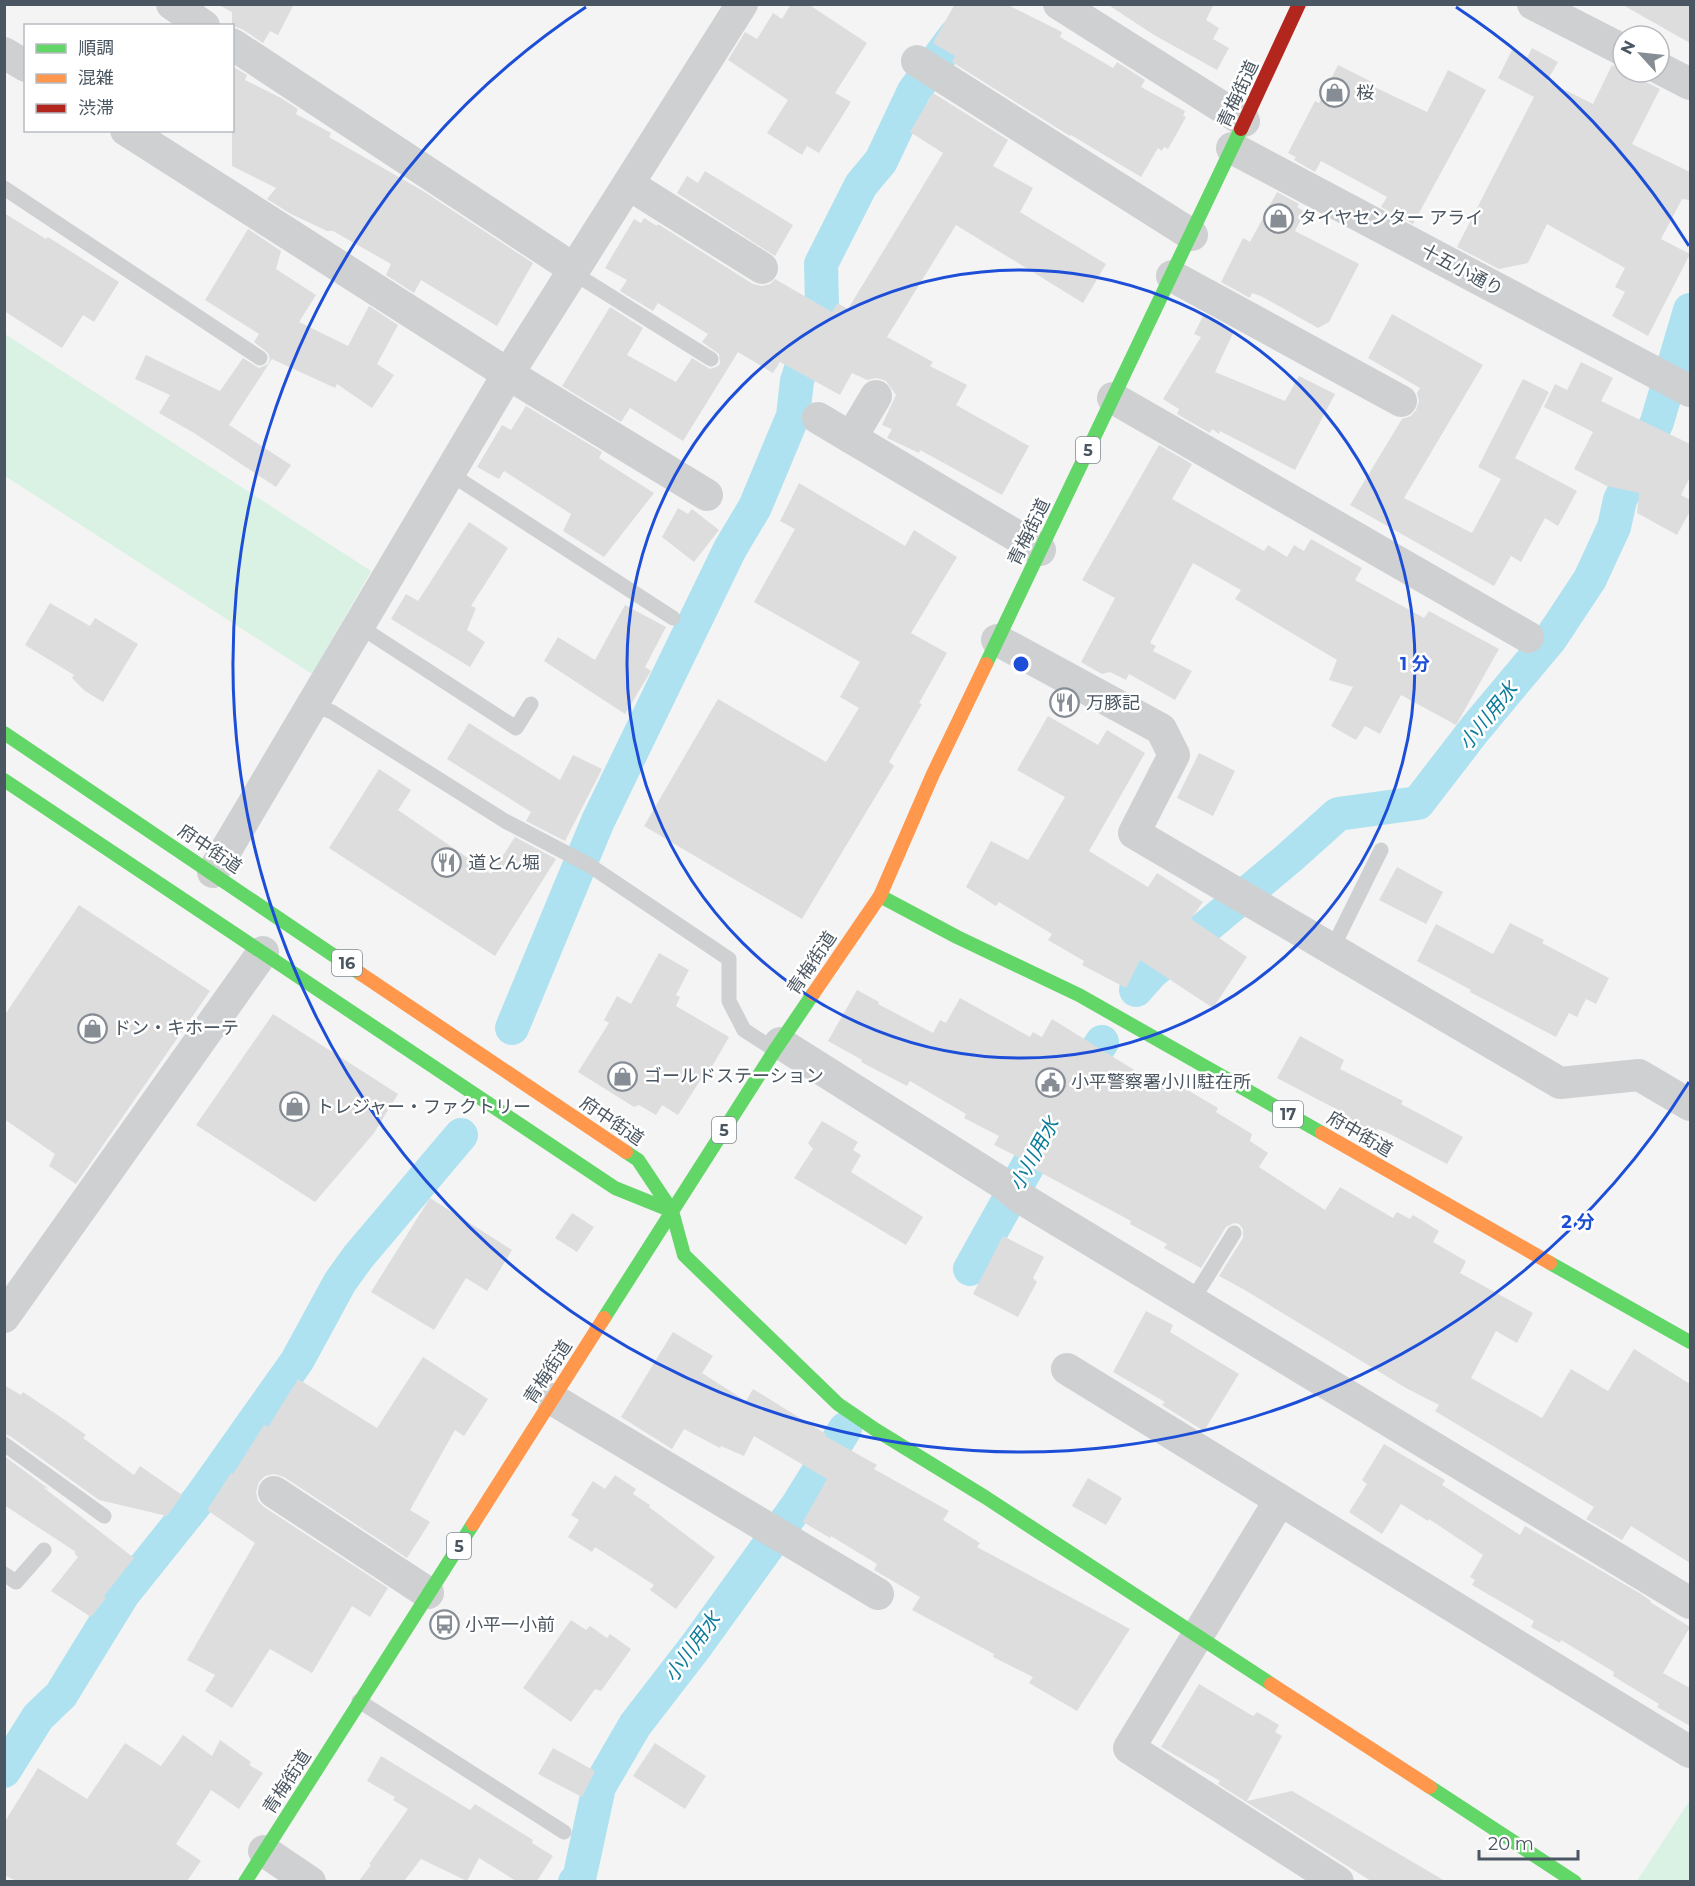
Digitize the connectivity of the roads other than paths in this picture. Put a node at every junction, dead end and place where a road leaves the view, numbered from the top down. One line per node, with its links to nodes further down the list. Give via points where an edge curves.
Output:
1 (172, 4): 6 (street)
2 (742, 4): 16 (street)
3 (1059, 4): 15 (street, 十五小通り)
4 (1299, 4): 15 (main road, 青梅街道 / 5)
5 (1533, 4): 7 (street)
6 (201, 24)
7 (1611, 44)
8 (234, 46): 20 (street)
9 (4, 53): 10 (street)
10 (24, 65)
11 (928, 69): 18 (street)
12 (1671, 74): 13 (street)
13 (1690, 84)
14 (129, 132): 24 (street)
15 (1238, 135): 18 (main road, 青梅街道 / 5); 25 (street, 十五小通り)
16 (628, 184): 19 (street); 20 (street)
17 (4, 188): 22 (lane)
18 (1192, 236): 21 (main road, 青梅街道 / 5)
19 (762, 268)
20 (573, 270): 23 (lane); 24 (street)
21 (1172, 276): 27 (main road, 青梅街道 / 5); 28 (street)
22 (260, 358)
23 (711, 359)
24 (508, 374): 31 (street); 32 (street)
25 (1675, 383)
26 (876, 396): 30 (street)
27 (1113, 398): 33 (main road, 青梅街道 / 5); 36 (street)
28 (1401, 401)
29 (818, 418): 30 (street)
30 (851, 438): 33 (street)
31 (450, 473): 34 (lane); 35 (street)
32 (707, 495)
33 (1040, 550): 37 (main road, 青梅街道 / 5)
34 (673, 618)
35 (359, 626): 38 (street); 39 (lane, via 516,728)
36 (1528, 637)
37 (997, 640): 44 (main road, 青梅街道 / 5); 45 (street, via 1161,729 1174,755 1134,833)
38 (312, 704): 43 (street); 47 (lane, via 332,712 505,821 589,865 729,959 729,1001 744,1030)
39 (531, 705)
40 (4, 733): 43 (main road, 府中街道 / 16)
41 (4, 780): 46 (main road, 16)
42 (1381, 850): 45 (lane)
43 (213, 872): 49 (main road, 府中街道 / 16, via 638,1160)
44 (880, 896): 47 (main road, 青梅街道 / 5); 53 (main road, 府中街道 / 17, via 1079,995)
45 (1332, 949): 48 (street, via 1560,1083 1639,1075)
46 (263, 952): 49 (main road, 16, via 615,1188); 52 (street)
47 (778, 1046): 49 (main road, 青梅街道 / 5); 51 (street)
48 (1690, 1105)
49 (672, 1211): 55 (main road, 青梅街道 / 5); 65 (main road, 府中街道, via 684,1255 838,1404)
50 (1234, 1233): 51 (lane)
51 (1192, 1301): 64 (street)
52 (4, 1317)
53 (1690, 1342)
54 (1067, 1369): 58 (street)
55 (552, 1399): 62 (main road, 青梅街道 / 5); 63 (street)
56 (4, 1444): 59 (lane)
57 (274, 1492): 62 (street)
58 (1280, 1500): 65 (street); 67 (street)
59 (104, 1516)
60 (44, 1550): 61 (lane, via 16,1582)
61 (4, 1574)
62 (428, 1593): 66 (main road, 青梅街道 / 5)
63 (878, 1594)
64 (1690, 1603)
65 (1197, 1636): 72 (street, via 1129,1748); 73 (main road, 府中街道)
66 (359, 1701): 68 (lane); 69 (main road, 青梅街道 / 5)
67 (1690, 1752)
68 (564, 1832)
69 (264, 1851): 70 (main road, 青梅街道 / 5); 71 (street)
70 (245, 1881)
71 (310, 1881)
72 (1338, 1881)
73 (1575, 1881)

